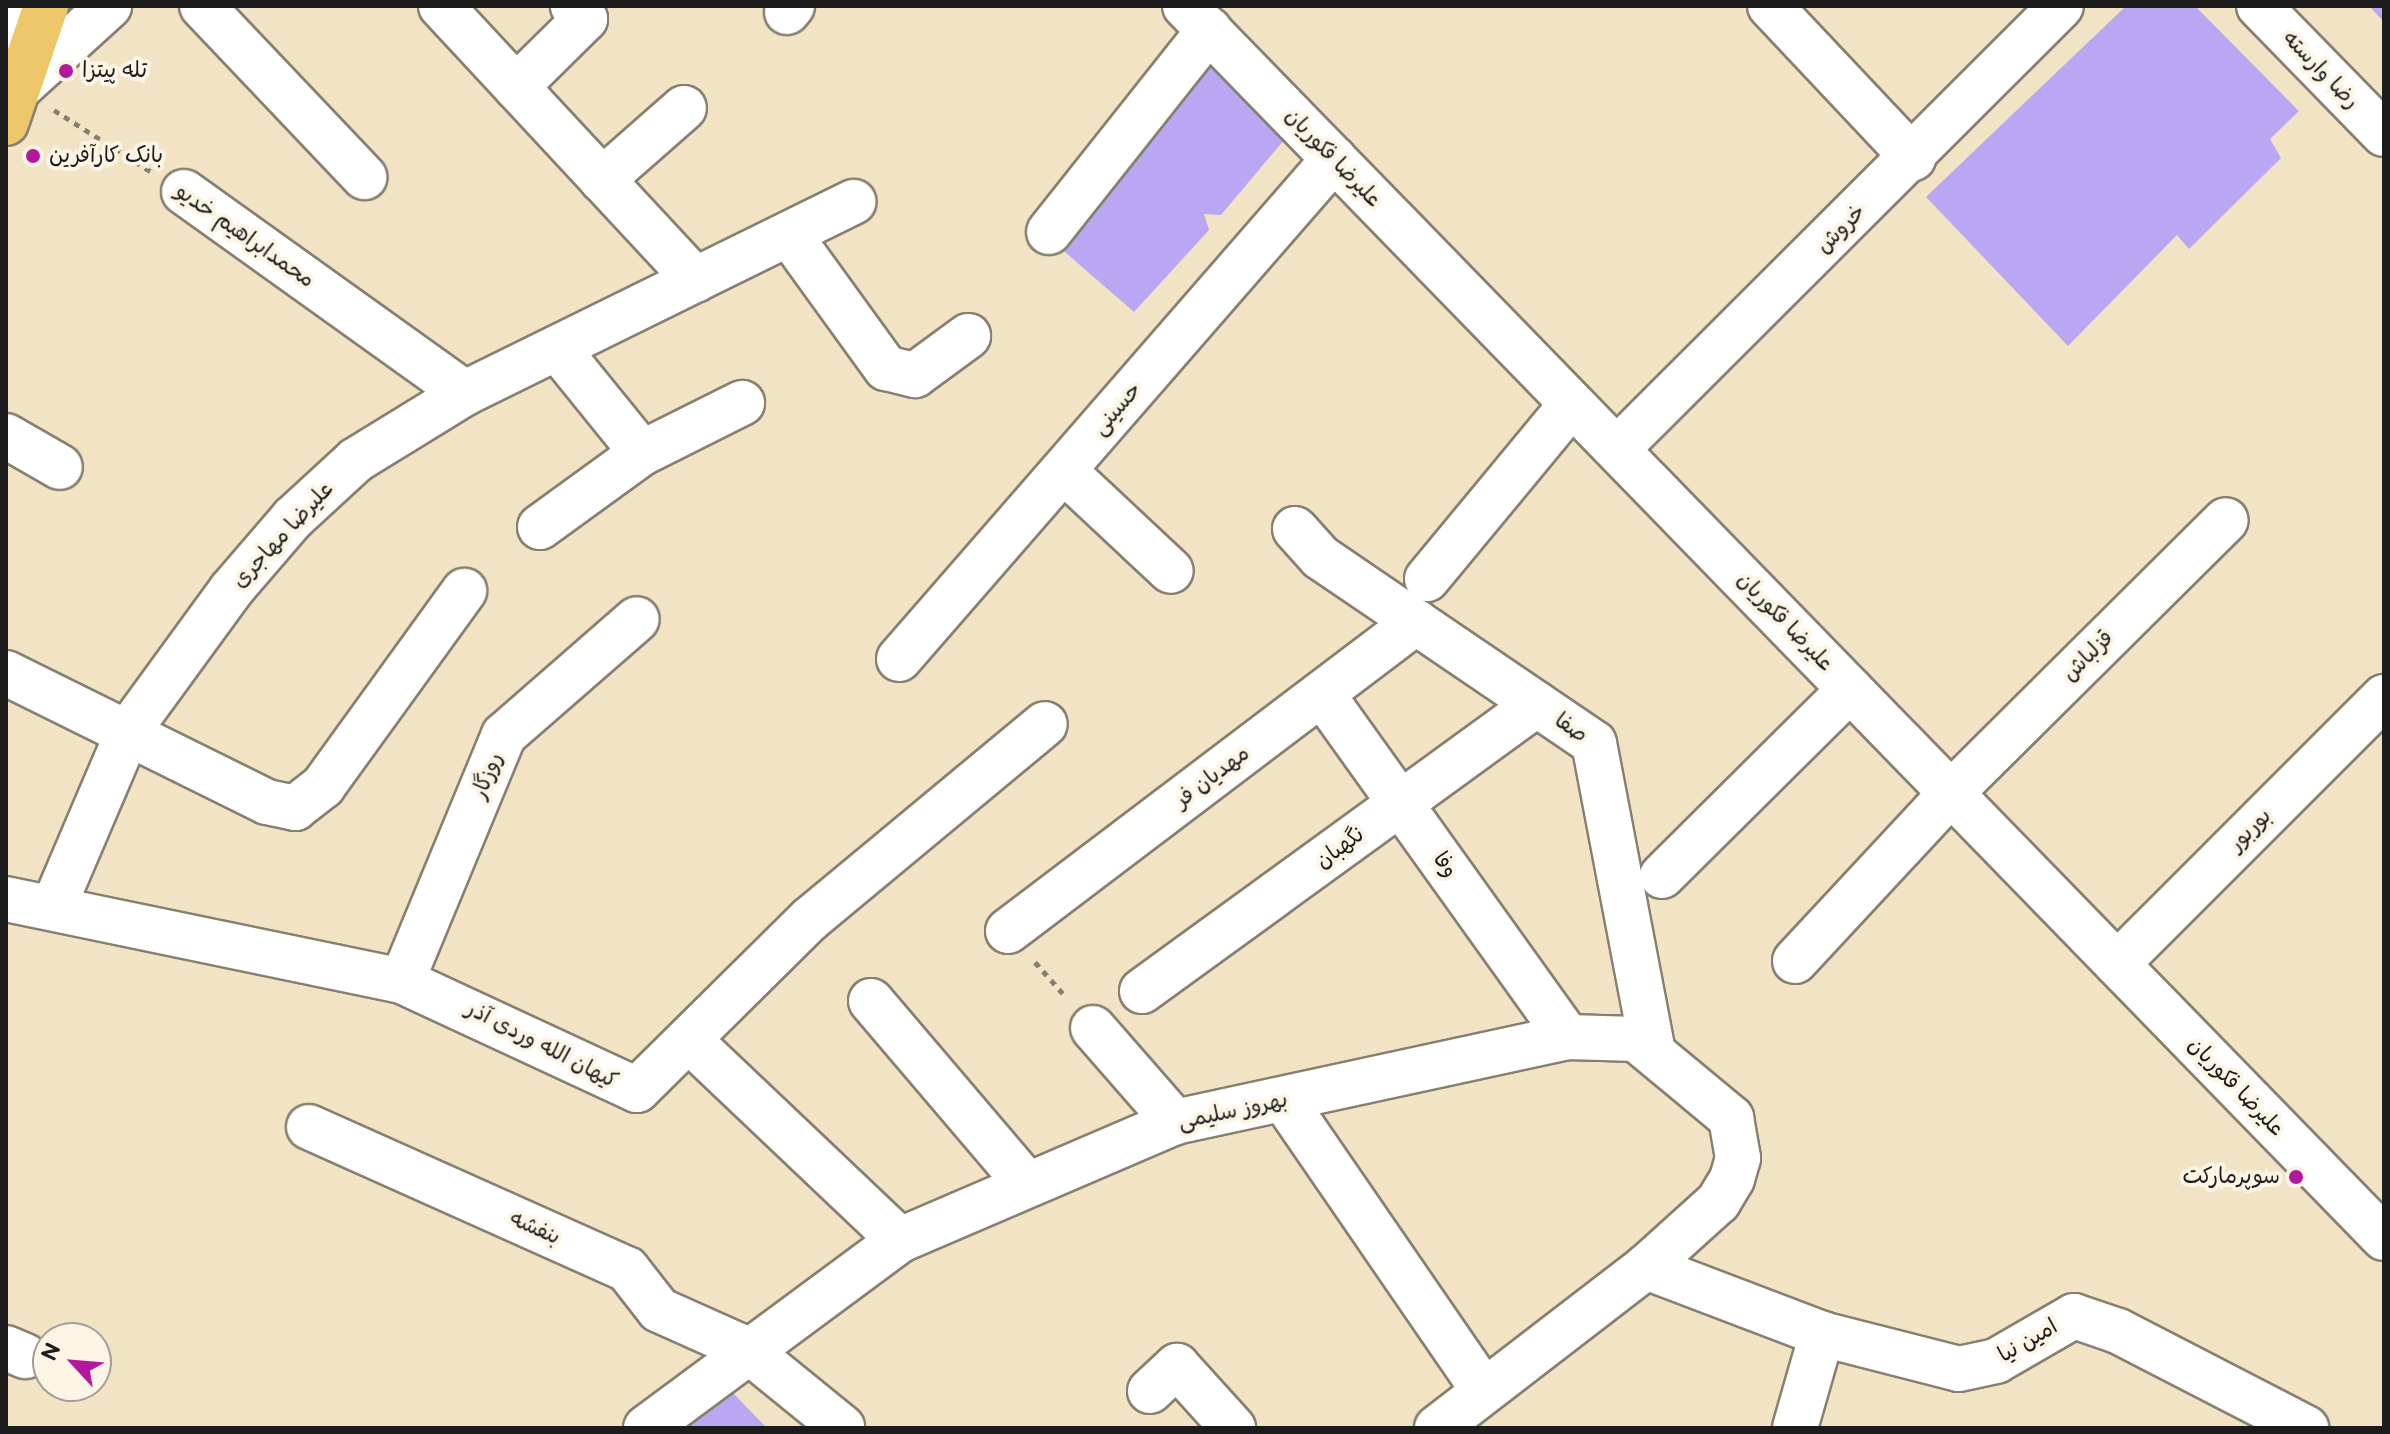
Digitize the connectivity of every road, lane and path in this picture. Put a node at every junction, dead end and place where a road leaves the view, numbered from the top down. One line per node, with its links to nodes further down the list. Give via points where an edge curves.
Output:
1 (11, 6): 12 (street)
2 (46, 6): 12 (main road)
3 (109, 6): 12 (street)
4 (202, 6): 17 (street)
5 (441, 6): 11 (street)
6 (573, 6): 11 (street, via 585,19)
7 (1770, 6): 15 (street)
8 (2061, 6): 15 (street, خروش)
9 (2259, 6): 14 (street, رضا وارسته)
10 (1197, 18): 16 (street, علیرضا فکوریان); 21 (street)
11 (516, 87): 18 (street)
12 (13, 106): 19 (path, محمدابراهیم خدیو)
13 (684, 108): 18 (street)
14 (2384, 134)
15 (1913, 158): 30 (street, خروش)
16 (1334, 159): 28 (street, علیرضا فکوریان); 33 (street, حسینی)
17 (364, 177)
18 (602, 180): 23 (street)
19 (184, 192): 26 (street, محمدابراهیم خدیو)
20 (854, 202): 22 (street, علیرضا مهاجری)
21 (1049, 232)
22 (791, 237): 23 (street, علیرضا مهاجری); 24 (street, via 886,368 915,375)
23 (696, 280): 25 (street, علیرضا مهاجری)
24 (968, 336)
25 (557, 348): 26 (street, علیرضا مهاجری); 31 (street)
26 (465, 393): 49 (street, علیرضا مهاجری, via 356,460 293,518)
27 (742, 403): 31 (street)
28 (1572, 404): 30 (street, علیرضا فکوریان); 38 (street)
29 (6, 436): 32 (street)
30 (1617, 449): 44 (street, علیرضا فکوریان)
31 (642, 453): 35 (street)
32 (60, 467)
33 (1064, 471): 37 (street); 42 (street, حسینی)
34 (2226, 520): 50 (street, قزلباش)
35 (540, 527)
36 (1295, 529): 41 (street, صفا, via 1320,557)
37 (1171, 571)
38 (1427, 579)
39 (464, 591): 49 (street, via 311,800 283,808)
40 (637, 619): 58 (street, روزگار, via 504,735)
41 (1416, 622): 45 (street, مهدیان فر); 47 (street, صفا)
42 (899, 659)
43 (6, 673): 49 (street)
44 (1850, 689): 50 (street, علیرضا فکوریان); 52 (street)
45 (1322, 694): 51 (street, وفا); 55 (street, مهدیان فر)
46 (2384, 697): 57 (street, بوربور)
47 (1537, 704): 51 (street, نگهبان); 64 (street, صفا, via 1594,743)
48 (1045, 724): 63 (street, کیهان الله وردی آذر, via 810,919)
49 (129, 730): 54 (street, علیرضا مهاجری)
50 (1951, 793): 56 (street, قزلباش); 57 (street, علیرضا فکوریان)
51 (1401, 803): 59 (street, نگهبان); 62 (street, وفا)
52 (1662, 876)
53 (6, 899): 54 (street, کیهان الله وردی آذر)
54 (53, 908): 58 (street, کیهان الله وردی آذر)
55 (1008, 931): 61 (path)
56 (1795, 961)
57 (2117, 964): 69 (street, علیرضا فکوریان)
58 (402, 981): 63 (street, کیهان الله وردی آذر, via 473,1008 617,1087 650,1084)
59 (1142, 991)
60 (871, 1001): 68 (street)
61 (1093, 1028): 66 (street)
62 (1568, 1037): 64 (street, بهروز سلیمی, via 1626,1036); 65 (street, بهروز سلیمی)
63 (691, 1042): 70 (street)
64 (1653, 1051): 71 (street, بهروز سلیمی, via 1721,1108 1737,1133 1735,1168 1718,1202)
65 (1284, 1100): 66 (street, بهروز سلیمی); 74 (street)
66 (1175, 1122): 68 (street, بهروز سلیمی)
67 (309, 1127): 73 (street, بنفشه, via 627,1269 659,1310)
68 (1027, 1184): 70 (street, بهروز سلیمی)
69 (2384, 1238)
70 (900, 1240): 73 (street, بهروز سلیمی)
71 (1646, 1267): 72 (street, امین نیا); 74 (street)
72 (1822, 1334): 80 (street); 81 (street, امین نیا, via 1976,1368 2074,1316 2118,1331)
73 (746, 1349): 76 (street, بنفشه); 77 (street, بهروز سلیمی)
74 (1482, 1388): 79 (street)
75 (1150, 1391): 78 (street, via 1177,1366)
76 (842, 1427)
77 (646, 1428)
78 (1233, 1428)
79 (1437, 1428)
80 (1795, 1428)
81 (2306, 1428)

